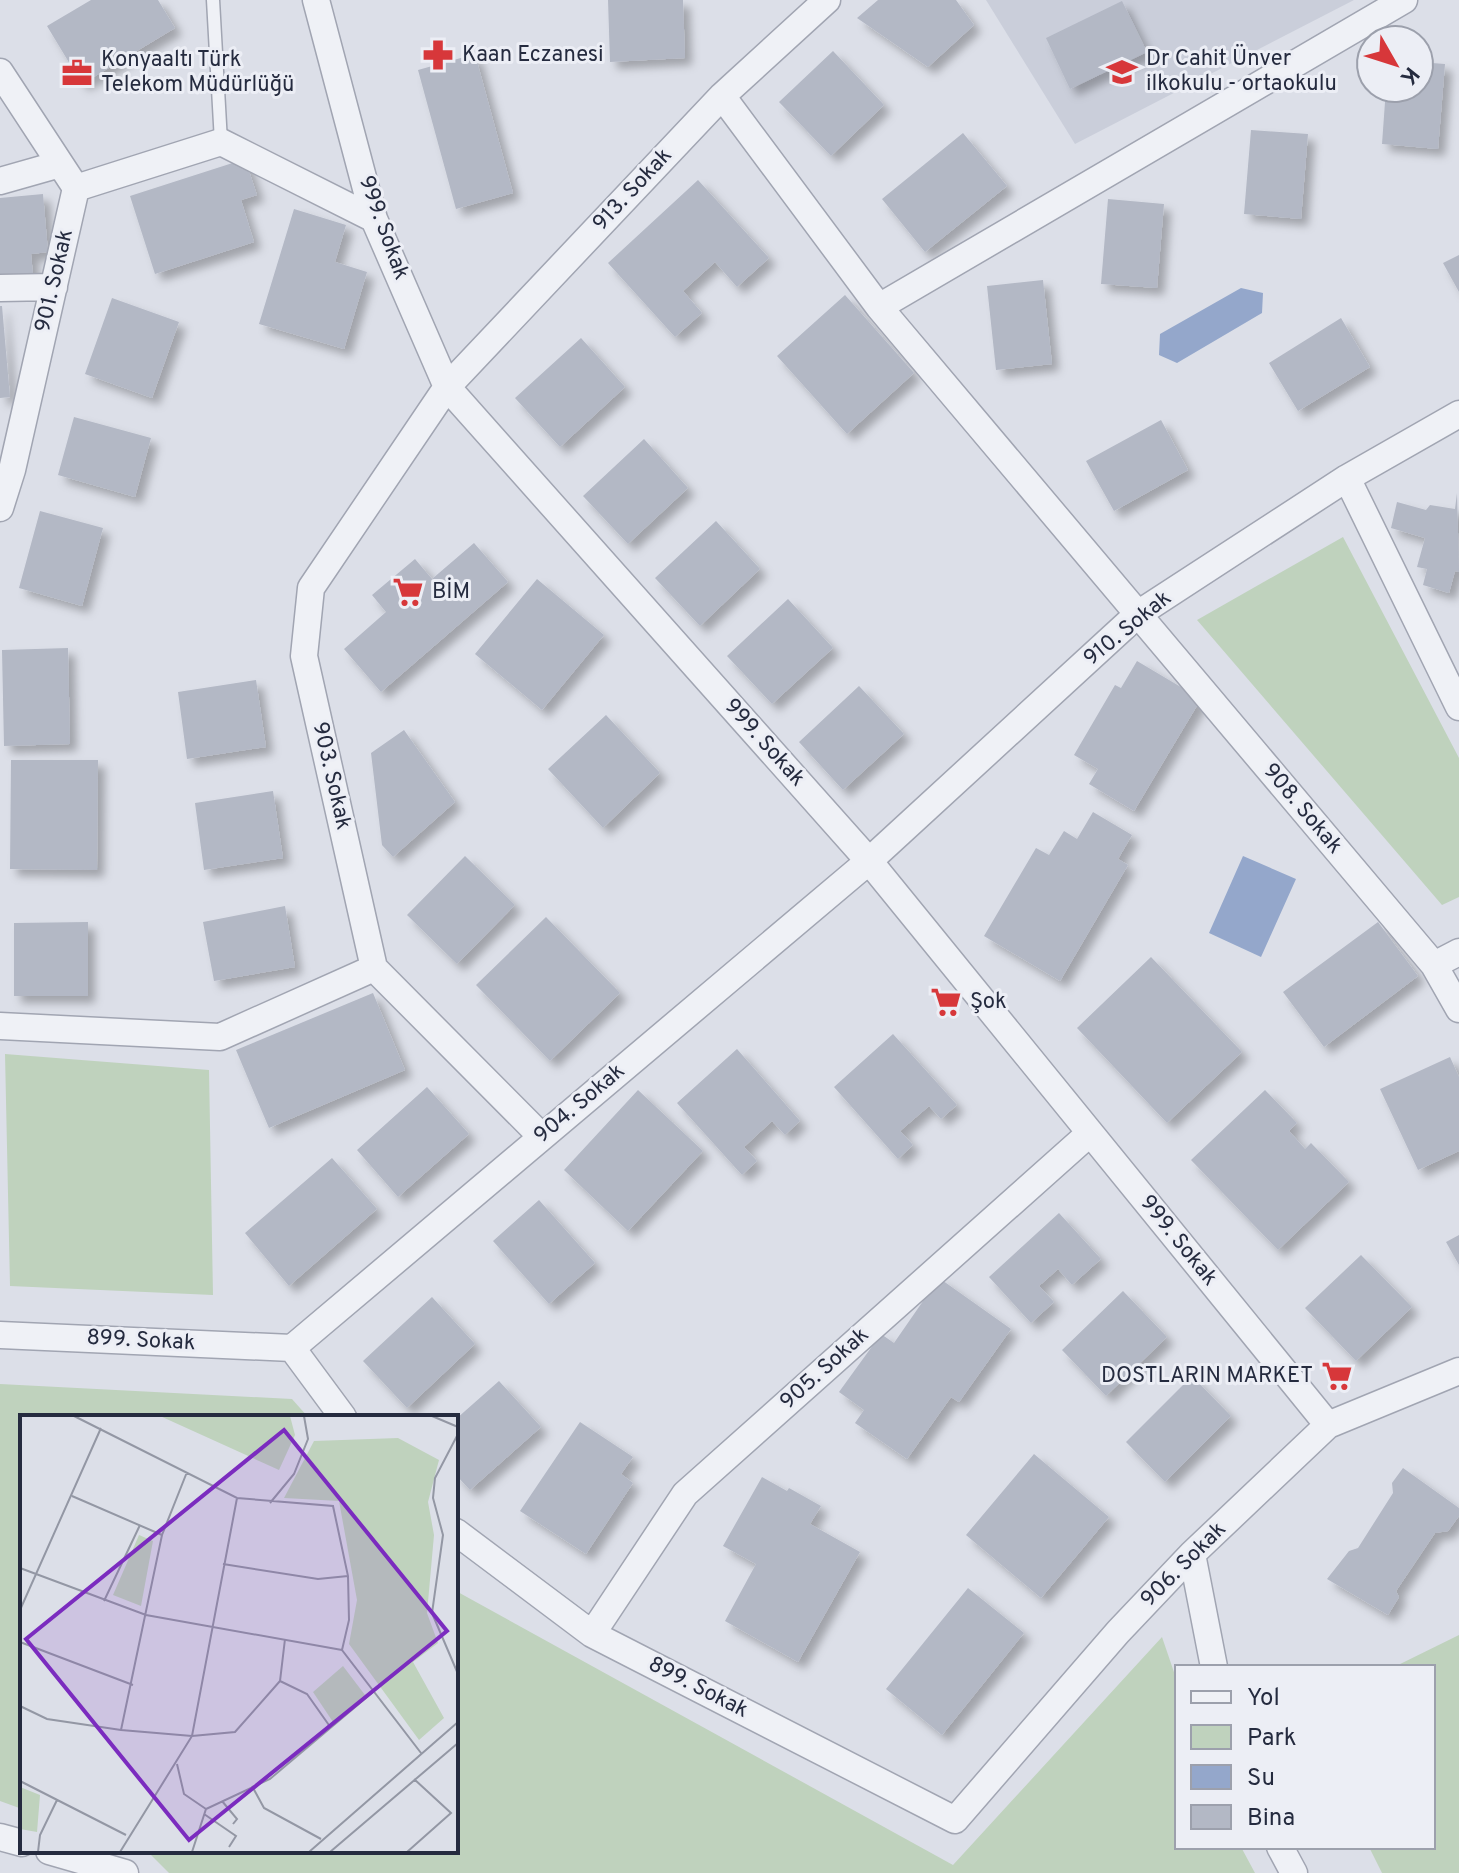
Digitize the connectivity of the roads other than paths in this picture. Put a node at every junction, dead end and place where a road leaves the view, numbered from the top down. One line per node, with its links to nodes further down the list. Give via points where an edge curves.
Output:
1 (213, 0): 7 (lane)
2 (316, 0): 11 (street, 999. Sokak)
3 (827, 0): 6 (street, 913. Sokak)
4 (1404, 0): 14 (street)
5 (0, 72): 8 (street)
6 (722, 96): 14 (street, 908. Sokak); 15 (street, 913. Sokak)
7 (221, 142): 10 (street); 11 (street)
8 (60, 164): 9 (street); 10 (street)
9 (0, 181)
10 (76, 188): 12 (street, 901. Sokak)
11 (374, 219): 15 (street, 999. Sokak)
12 (54, 287): 13 (street); 17 (street, 901. Sokak)
13 (0, 288)
14 (879, 307): 20 (street, 908. Sokak)
15 (447, 387): 22 (street, 999. Sokak); 25 (street, 903. Sokak, via 311,588 304,656)
16 (1459, 414): 18 (street, 910. Sokak)
17 (6, 469): 19 (street, 901. Sokak)
18 (1347, 478): 20 (street, 910. Sokak); 21 (street)
19 (0, 508)
20 (1138, 614): 22 (street, 910. Sokak); 24 (street, 908. Sokak)
21 (1459, 707)
22 (869, 861): 28 (street, 999. Sokak); 29 (street, 904. Sokak)
23 (1459, 952): 24 (street)
24 (1434, 965): 26 (street, 908. Sokak)
25 (374, 968): 27 (street, via 220,1037); 29 (street)
26 (1459, 1009)
27 (0, 1026)
28 (1090, 1133): 34 (street, 999. Sokak); 37 (street, 905. Sokak, via 685,1494)
29 (542, 1137): 31 (street, 904. Sokak)
30 (0, 1335): 31 (street, 899. Sokak)
31 (292, 1348): 33 (street)
32 (1459, 1371): 34 (street, 906. Sokak)
33 (342, 1415)
34 (1328, 1425): 36 (street, 906. Sokak)
35 (458, 1534): 37 (street, 899. Sokak)
36 (1192, 1554): 38 (street); 39 (street, 906. Sokak)
37 (592, 1634): 39 (street, 899. Sokak)
38 (1214, 1665)
39 (955, 1820)
40 (0, 1837): 41 (street)
41 (20, 1842)
42 (1281, 1849): 45 (street)
43 (56, 1853): 44 (street)
44 (125, 1873)
45 (1294, 1873)

